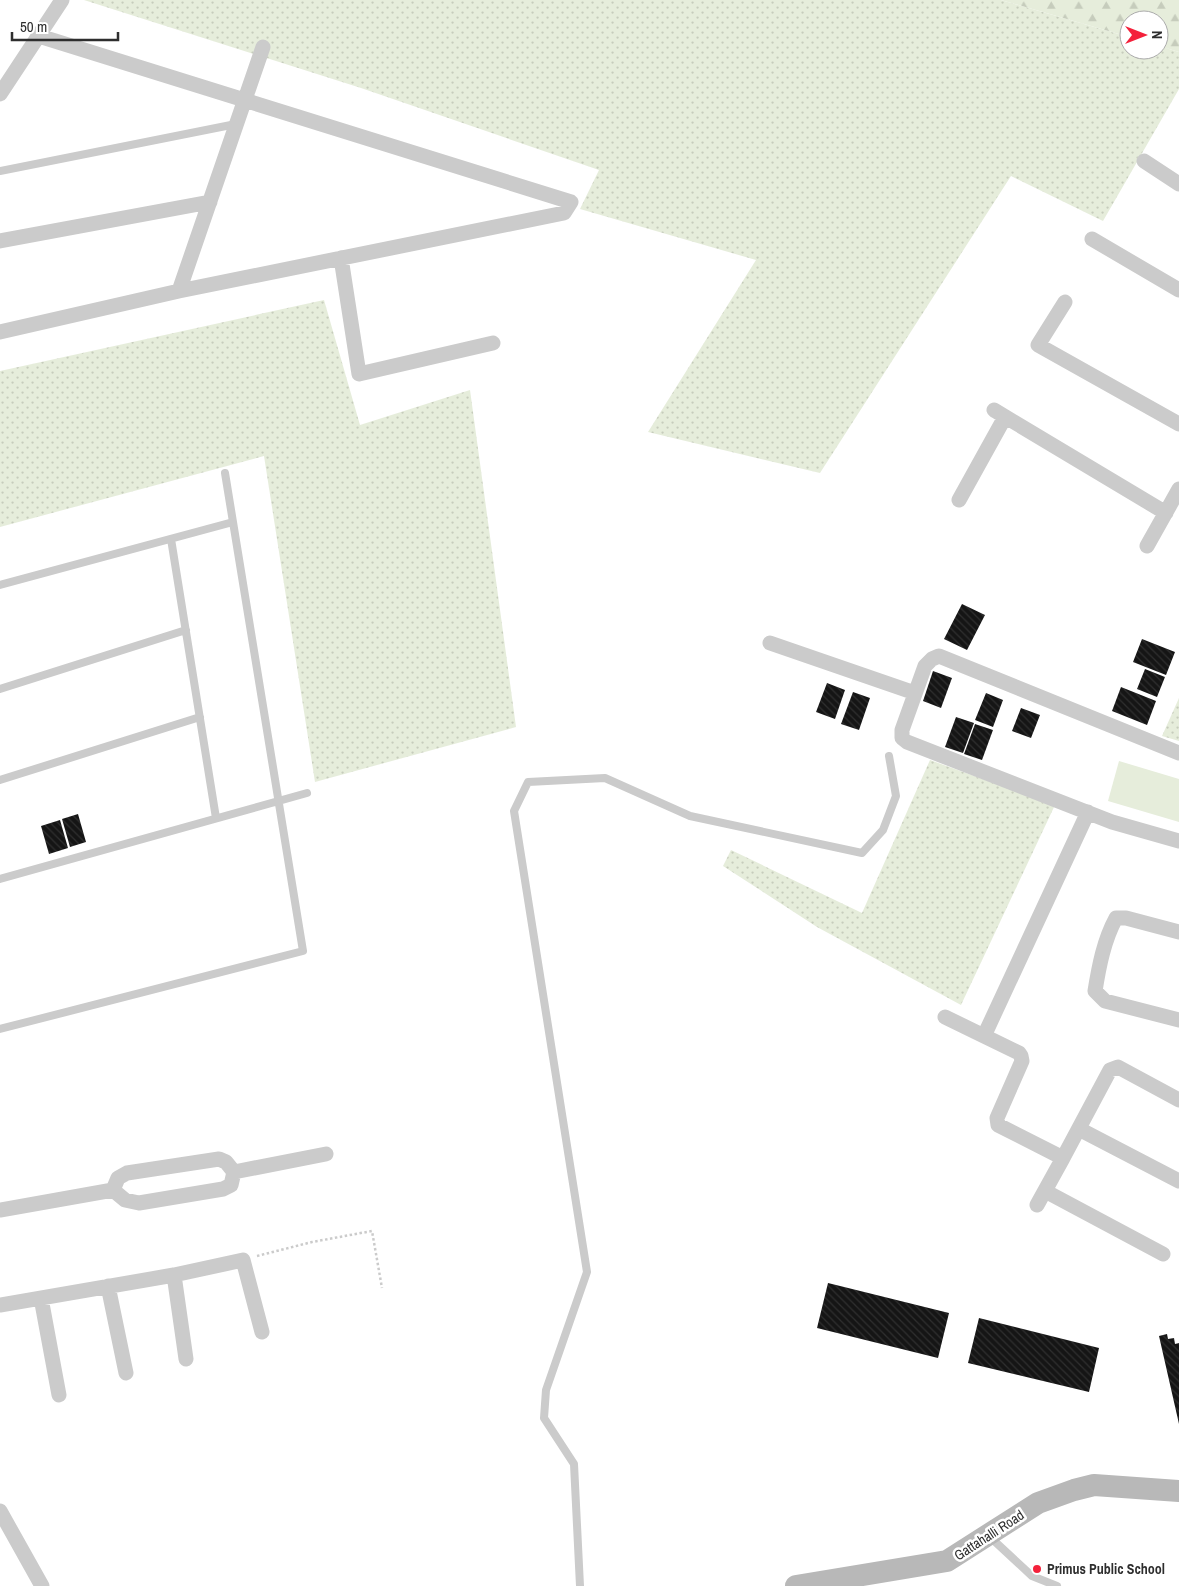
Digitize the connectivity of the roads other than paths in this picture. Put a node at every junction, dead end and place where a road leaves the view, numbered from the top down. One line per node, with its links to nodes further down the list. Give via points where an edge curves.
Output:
1 (62, 0): 2 (street)
2 (39, 36): 4 (street); 5 (street)
3 (262, 47): 5 (street)
4 (0, 94)
5 (244, 100): 6 (street); 13 (street, via 571,202 564,213)
6 (236, 124): 8 (lane); 10 (street)
7 (1144, 161): 9 (street)
8 (0, 170)
9 (1179, 184)
10 (210, 202): 12 (street); 15 (street)
11 (1092, 239): 14 (street)
12 (0, 241)
13 (341, 258): 15 (street); 18 (street, via 360,374)
14 (1179, 290)
15 (179, 291): 17 (street)
16 (1065, 302): 19 (street, via 1038,345)
17 (0, 332)
18 (493, 343)
19 (1179, 424)
20 (225, 473): 24 (lane)
21 (1179, 489): 23 (street)
22 (959, 500): 23 (street, via 1000,413)
23 (1166, 513): 26 (street)
24 (233, 522): 25 (lane); 37 (lane)
25 (171, 539): 27 (lane); 28 (lane)
26 (1147, 546)
27 (0, 585)
28 (186, 630): 30 (lane); 32 (lane)
29 (770, 643): 31 (street)
30 (0, 688)
31 (915, 693): 33 (street, via 925,666 939,656); 38 (street, via 902,730 902,738 907,742)
32 (200, 717): 35 (lane); 39 (lane)
33 (1179, 753)
34 (889, 756): 71 (lane, via 896,796 883,830 862,853 690,816 605,778 528,782 514,811 587,1272 546,1390 544,1418 574,1464)
35 (0, 780)
36 (307, 793): 37 (lane)
37 (279, 801): 39 (lane); 45 (lane, via 303,950)
38 (1088, 812): 40 (street); 46 (street)
39 (216, 818): 41 (lane)
40 (1179, 841)
41 (0, 879)
42 (1179, 932): 44 (street, via 1116,918 1110,928 1095,991 1105,1001)
43 (945, 1017): 46 (street)
44 (1179, 1020)
45 (0, 1029)
46 (984, 1036): 50 (street, via 1019,1053 1022,1061 996,1118 998,1125)
47 (1179, 1100): 48 (street, via 1114,1068)
48 (1079, 1129): 50 (street); 52 (street)
49 (326, 1154): 51 (street)
50 (1063, 1158): 54 (street)
51 (234, 1172): 53 (street, via 226,1162 210,1160 127,1173 118,1178); 53 (street, via 231,1185 223,1189 139,1203 125,1200)
52 (1179, 1181)
53 (113, 1190): 56 (street)
54 (1044, 1191): 55 (street); 57 (street)
55 (1037, 1205)
56 (0, 1210)
57 (1162, 1254)
58 (174, 1275): 59 (street); 62 (street, via 243,1260); 63 (street)
59 (108, 1286): 60 (street); 64 (street)
60 (40, 1298): 61 (street); 65 (street)
61 (0, 1305)
62 (262, 1332)
63 (186, 1359)
64 (126, 1373)
65 (59, 1395)
66 (1179, 1491): 68 (main road, Gattahalli Road, via 1094,1485 1038,1503)
67 (0, 1511): 70 (street)
68 (988, 1535): 69 (main road, Gattahalli Road, via 947,1561); 73 (lane, via 1032,1576)
69 (825, 1584): 72 (main road, Gattahalli Road)
70 (42, 1586)
71 (580, 1586)
72 (800, 1586)
73 (1057, 1586)

